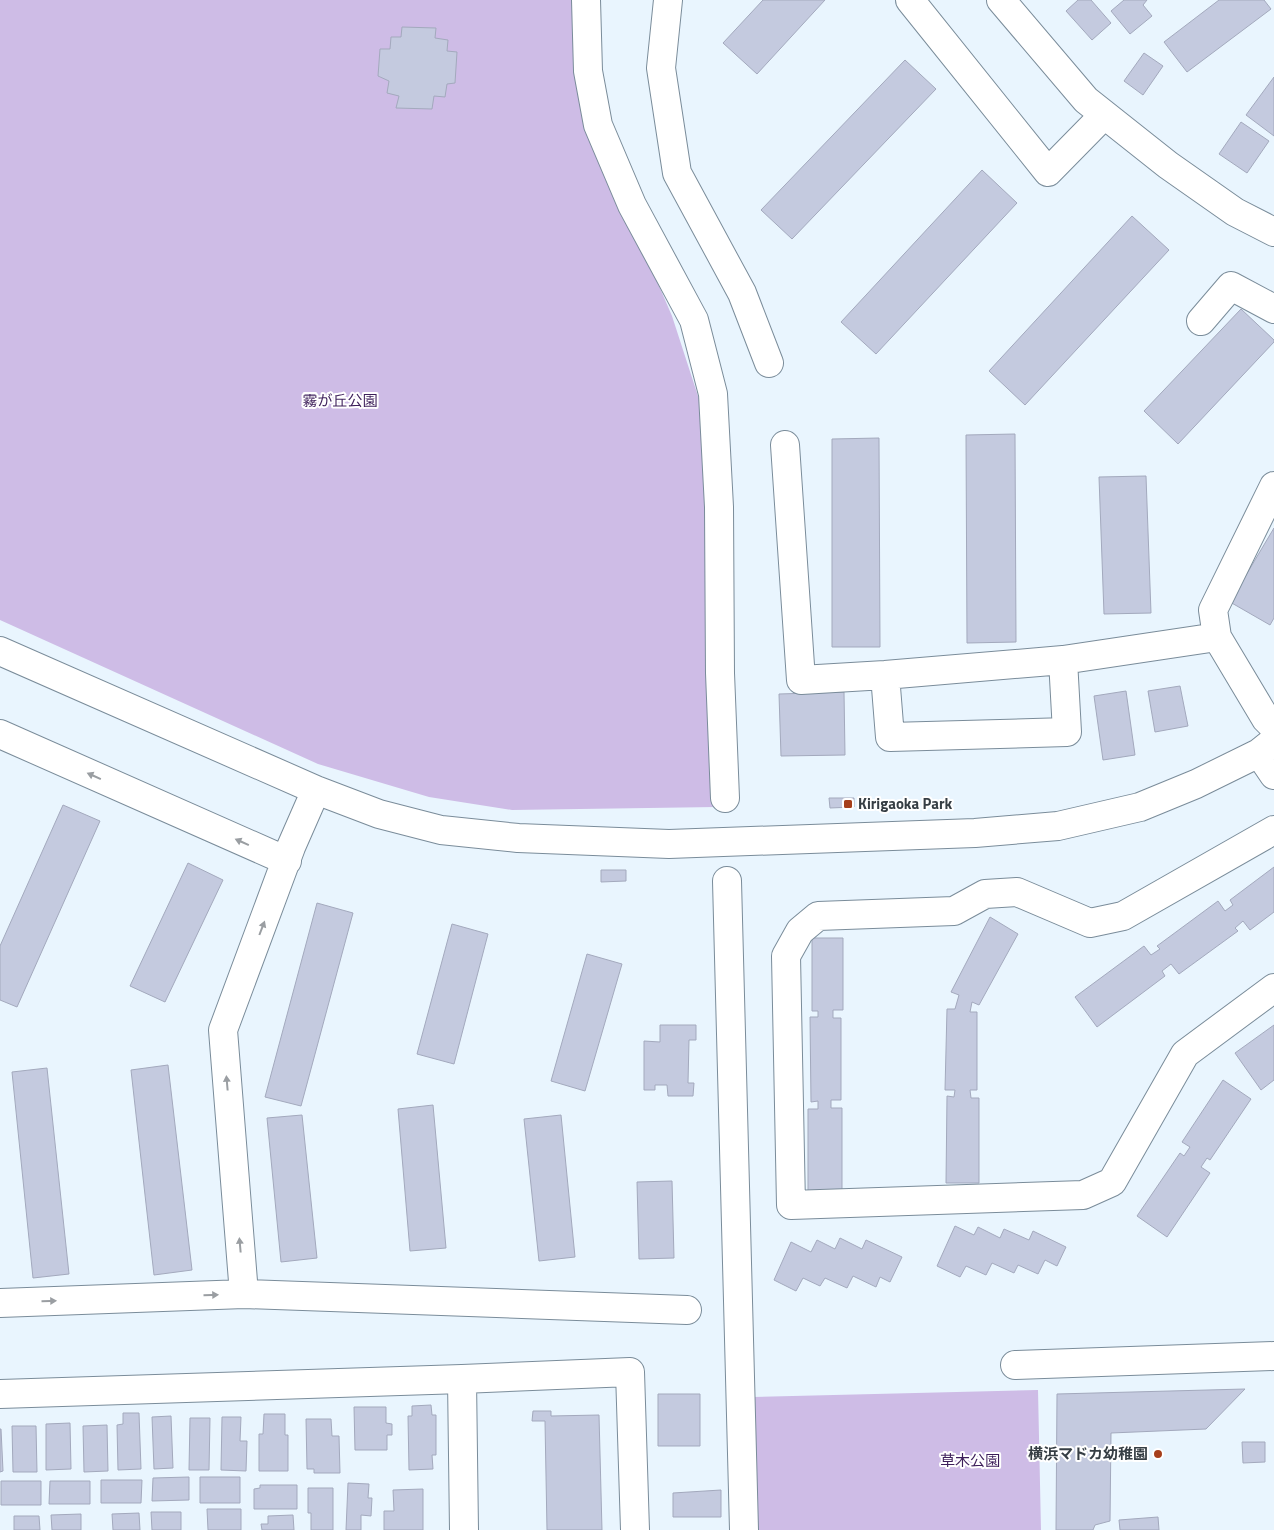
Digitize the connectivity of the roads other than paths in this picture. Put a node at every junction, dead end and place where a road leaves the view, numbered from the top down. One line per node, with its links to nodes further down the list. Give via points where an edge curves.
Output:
1 (586, 0): 21 (street, via 588,71 598,125 632,205 694,320 713,394)
2 (668, 0): 9 (street, via 661,68 676,173 742,293)
3 (910, 0): 5 (street, via 1048,172)
4 (1000, 0): 5 (street, via 1086,100)
5 (1104, 115): 6 (street, via 1235,212)
6 (1274, 232)
7 (1274, 309): 8 (street, via 1231,286)
8 (1201, 321)
9 (769, 363)
10 (785, 445): 15 (street, via 801,680)
11 (1274, 486): 12 (street, via 1213,610)
12 (1217, 637): 14 (street); 16 (street)
13 (0, 651): 20 (street)
14 (1063, 660): 15 (street); 15 (street, via 1067,732 890,737)
15 (885, 675)
16 (1274, 727)
17 (0, 734): 23 (street, one-way to 17)
18 (1266, 747): 19 (street); 20 (street, via 1196,784 1140,808 1058,826 975,833 669,844 518,838 441,830 379,814)
19 (1274, 775)
20 (316, 790): 23 (street)
21 (725, 798)
22 (1274, 830): 25 (street, via 1123,916 1090,923 1017,892 985,894 954,911 818,916 800,931 786,956 791,1205 1083,1195 1112,1182 1185,1054)
23 (287, 861): 26 (street, one-way to 23, via 223,1030)
24 (727, 881): 35 (street)
25 (1274, 988)
26 (244, 1294): 27 (street, one-way to 26); 28 (street)
27 (0, 1303)
28 (688, 1310)
29 (1274, 1356): 30 (street)
30 (1015, 1365)
31 (462, 1379): 32 (street); 33 (street); 34 (street, via 630,1372)
32 (0, 1394)
33 (464, 1530)
34 (635, 1530)
35 (744, 1530)

